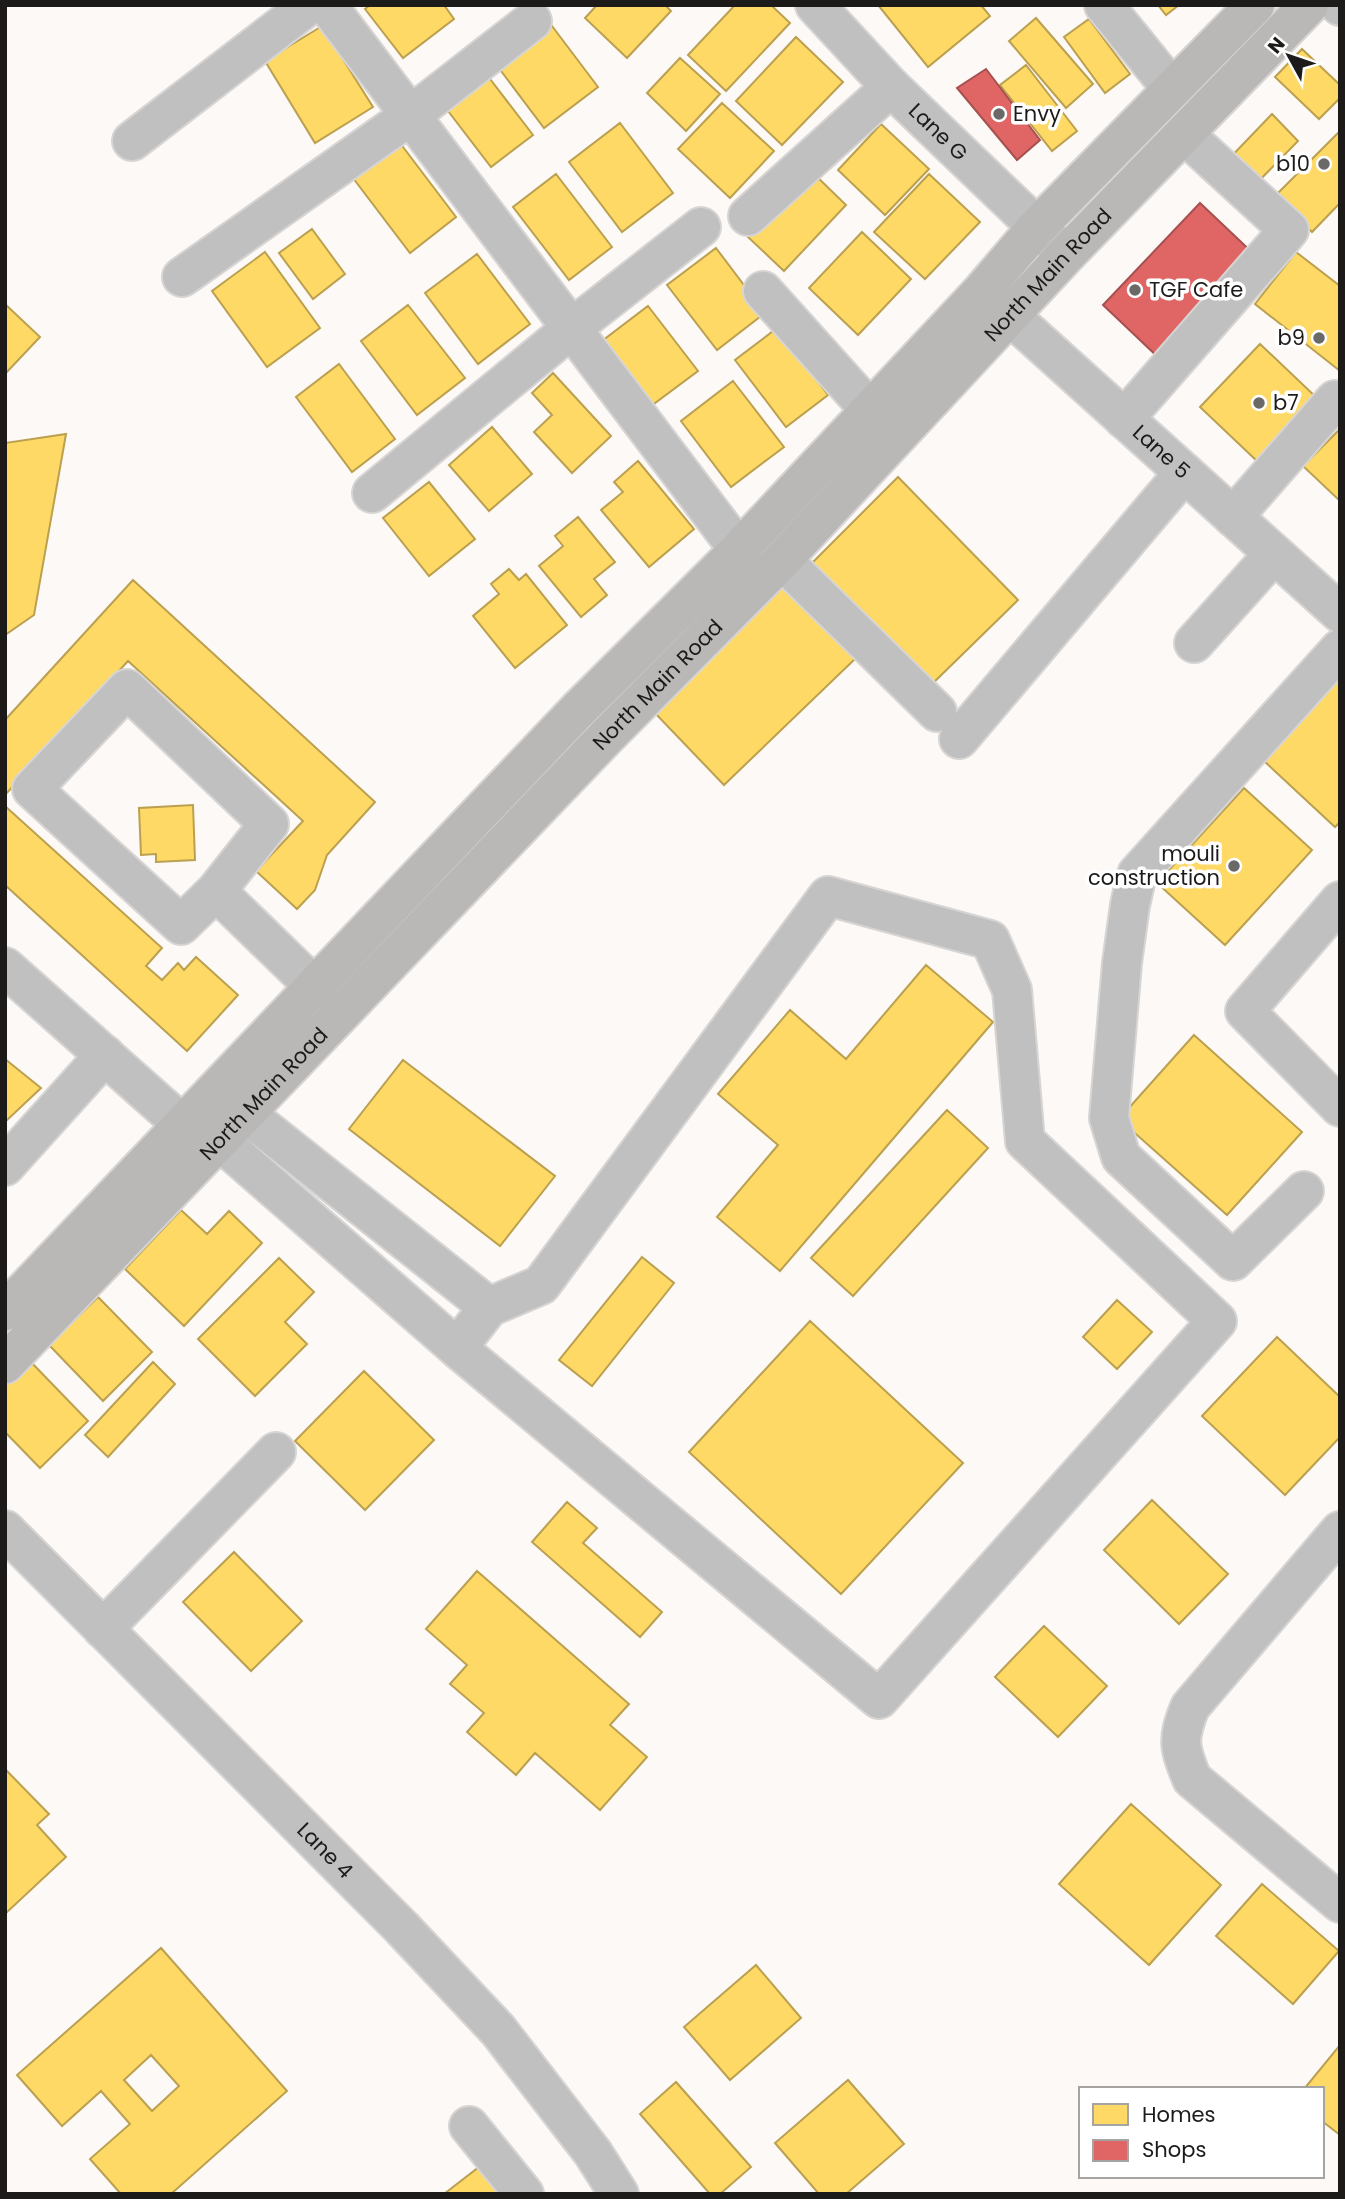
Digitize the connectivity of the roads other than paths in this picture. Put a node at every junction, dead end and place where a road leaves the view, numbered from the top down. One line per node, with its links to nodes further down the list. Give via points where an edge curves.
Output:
1 (309, 5): 12 (street)
2 (327, 5): 10 (street)
3 (814, 5): 8 (street, Lane G)
4 (1104, 5): 9 (street)
5 (1255, 5): 9 (main road, North Main Road)
6 (1309, 5): 11 (main road, North Main Road)
7 (532, 20): 10 (street)
8 (891, 87): 13 (street); 15 (street, Lane G)
9 (1172, 89): 15 (main road, North Main Road)
10 (411, 116): 17 (street); 21 (street)
11 (1184, 134): 16 (main road, North Main Road); 24 (street, via 1289,230)
12 (132, 141)
13 (748, 216)
14 (701, 227): 21 (street)
15 (1036, 228): 16 (street, Lane G); 19 (main road, North Main Road)
16 (1066, 255): 20 (main road, North Main Road)
17 (182, 277)
18 (763, 291): 23 (street)
19 (982, 291): 20 (street, Lane 5); 23 (main road, North Main Road)
20 (1010, 316): 24 (street, Lane 5); 30 (main road, North Main Road)
21 (572, 328): 26 (street); 28 (street)
22 (1335, 400): 27 (street)
23 (870, 410): 28 (main road, North Main Road)
24 (1124, 419): 25 (street, Lane 5)
25 (1184, 473): 27 (street, Lane 5); 30 (street, via 948,725)
26 (372, 493)
27 (1233, 517): 29 (street, Lane 5)
28 (739, 550): 37 (main road, North Main Road)
29 (1275, 554): 31 (street, Lane 5); 32 (street)
30 (782, 560): 40 (main road, North Main Road)
31 (1340, 613)
32 (1194, 643)
33 (1340, 649): 44 (street, via 1137,874 1122,963 1109,1118 1121,1157 1233,1261)
34 (216, 891): 34 (street, via 181,925 32,789 127,689 270,824); 37 (street)
35 (1340, 901): 39 (street, via 1245,1011)
36 (5, 967): 38 (street)
37 (315, 987): 41 (main road, North Main Road)
38 (106, 1055): 41 (street); 43 (street)
39 (1340, 1107)
40 (246, 1114): 42 (main road, North Main Road); 45 (street)
41 (183, 1125): 46 (main road, North Main Road)
42 (220, 1141): 47 (street); 48 (main road, North Main Road)
43 (5, 1166)
44 (1304, 1191)
45 (489, 1307): 47 (street); 47 (street, via 541,1284 828,896 990,940 1012,990 1025,1141 1217,1321 879,1699)
46 (5, 1311)
47 (457, 1348)
48 (5, 1364)
49 (276, 1452): 52 (street)
50 (5, 1530): 52 (street, Lane 4)
51 (1340, 1531): 53 (street, via 1190,1707 1181,1730 1181,1751 1192,1779)
52 (103, 1629): 56 (street, Lane 4, via 498,2030)
53 (1340, 1903)
54 (469, 2126): 55 (street)
55 (524, 2194)
56 (620, 2194)

